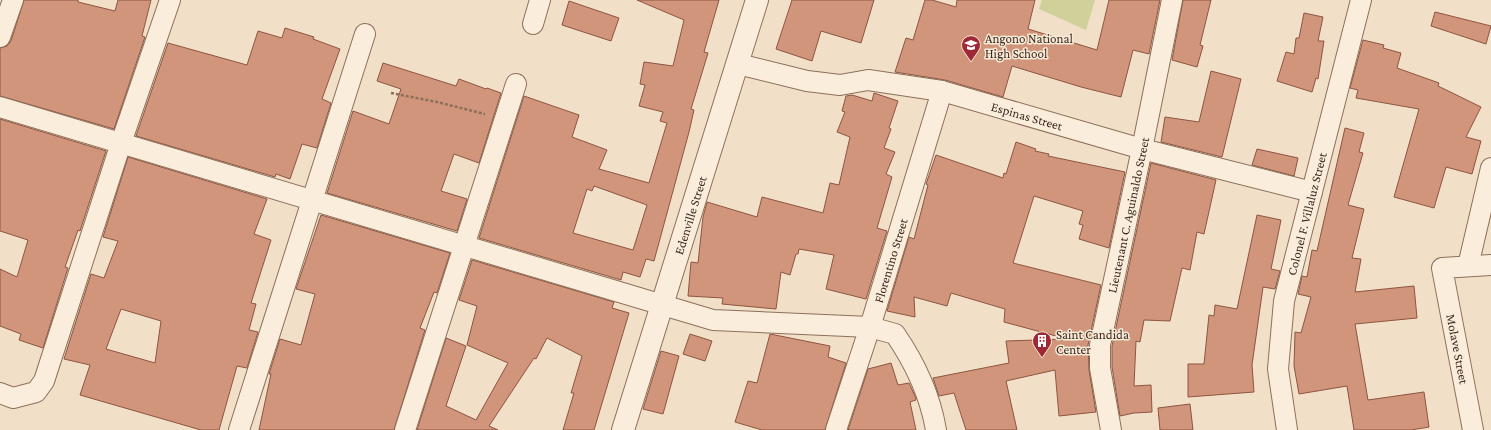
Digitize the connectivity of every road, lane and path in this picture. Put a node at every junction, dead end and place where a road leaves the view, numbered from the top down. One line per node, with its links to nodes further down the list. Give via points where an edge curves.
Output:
1 (13, 0): 9 (street)
2 (170, 0): 16 (street)
3 (540, 0): 7 (street)
4 (757, 0): 10 (street, Edenville Street)
5 (1172, 0): 17 (street, Lieutenant C. Aguinaldo Street)
6 (1361, 0): 19 (street, Colonel F. Villaluz Street)
7 (533, 24)
8 (365, 34): 20 (street)
9 (0, 37)
10 (738, 64): 12 (street, Espinas Street, via 807,81 840,85 868,80); 24 (street, Edenville Street)
11 (516, 84): 15 (street)
12 (942, 91): 17 (street, Espinas Street); 25 (street, Florentino Street)
13 (391, 93): 15 (path)
14 (0, 107): 16 (street)
15 (504, 120): 21 (street)
16 (121, 143): 20 (street); 26 (street, via 44,381 36,392 13,398)
17 (1142, 149): 19 (street, Espinas Street); 32 (street, Lieutenant C. Aguinaldo Street, via 1100,345 1100,368)
18 (1491, 168): 23 (street)
19 (1312, 192): 33 (street, Colonel F. Villaluz Street, via 1283,306 1278,370)
20 (312, 199): 21 (street); 27 (street)
21 (465, 245): 24 (street); 28 (street)
22 (1491, 265): 23 (street)
23 (1468, 266): 34 (street, Molave Street, via 1442,268)
24 (662, 306): 25 (street, via 713,320); 29 (street, Edenville Street)
25 (870, 327): 30 (street, Florentino Street); 31 (street, via 894,334 907,352 933,414)
26 (0, 393)
27 (240, 430)
28 (405, 430)
29 (623, 430)
30 (836, 430)
31 (936, 430)
32 (1111, 430)
33 (1287, 430)
34 (1473, 430)

